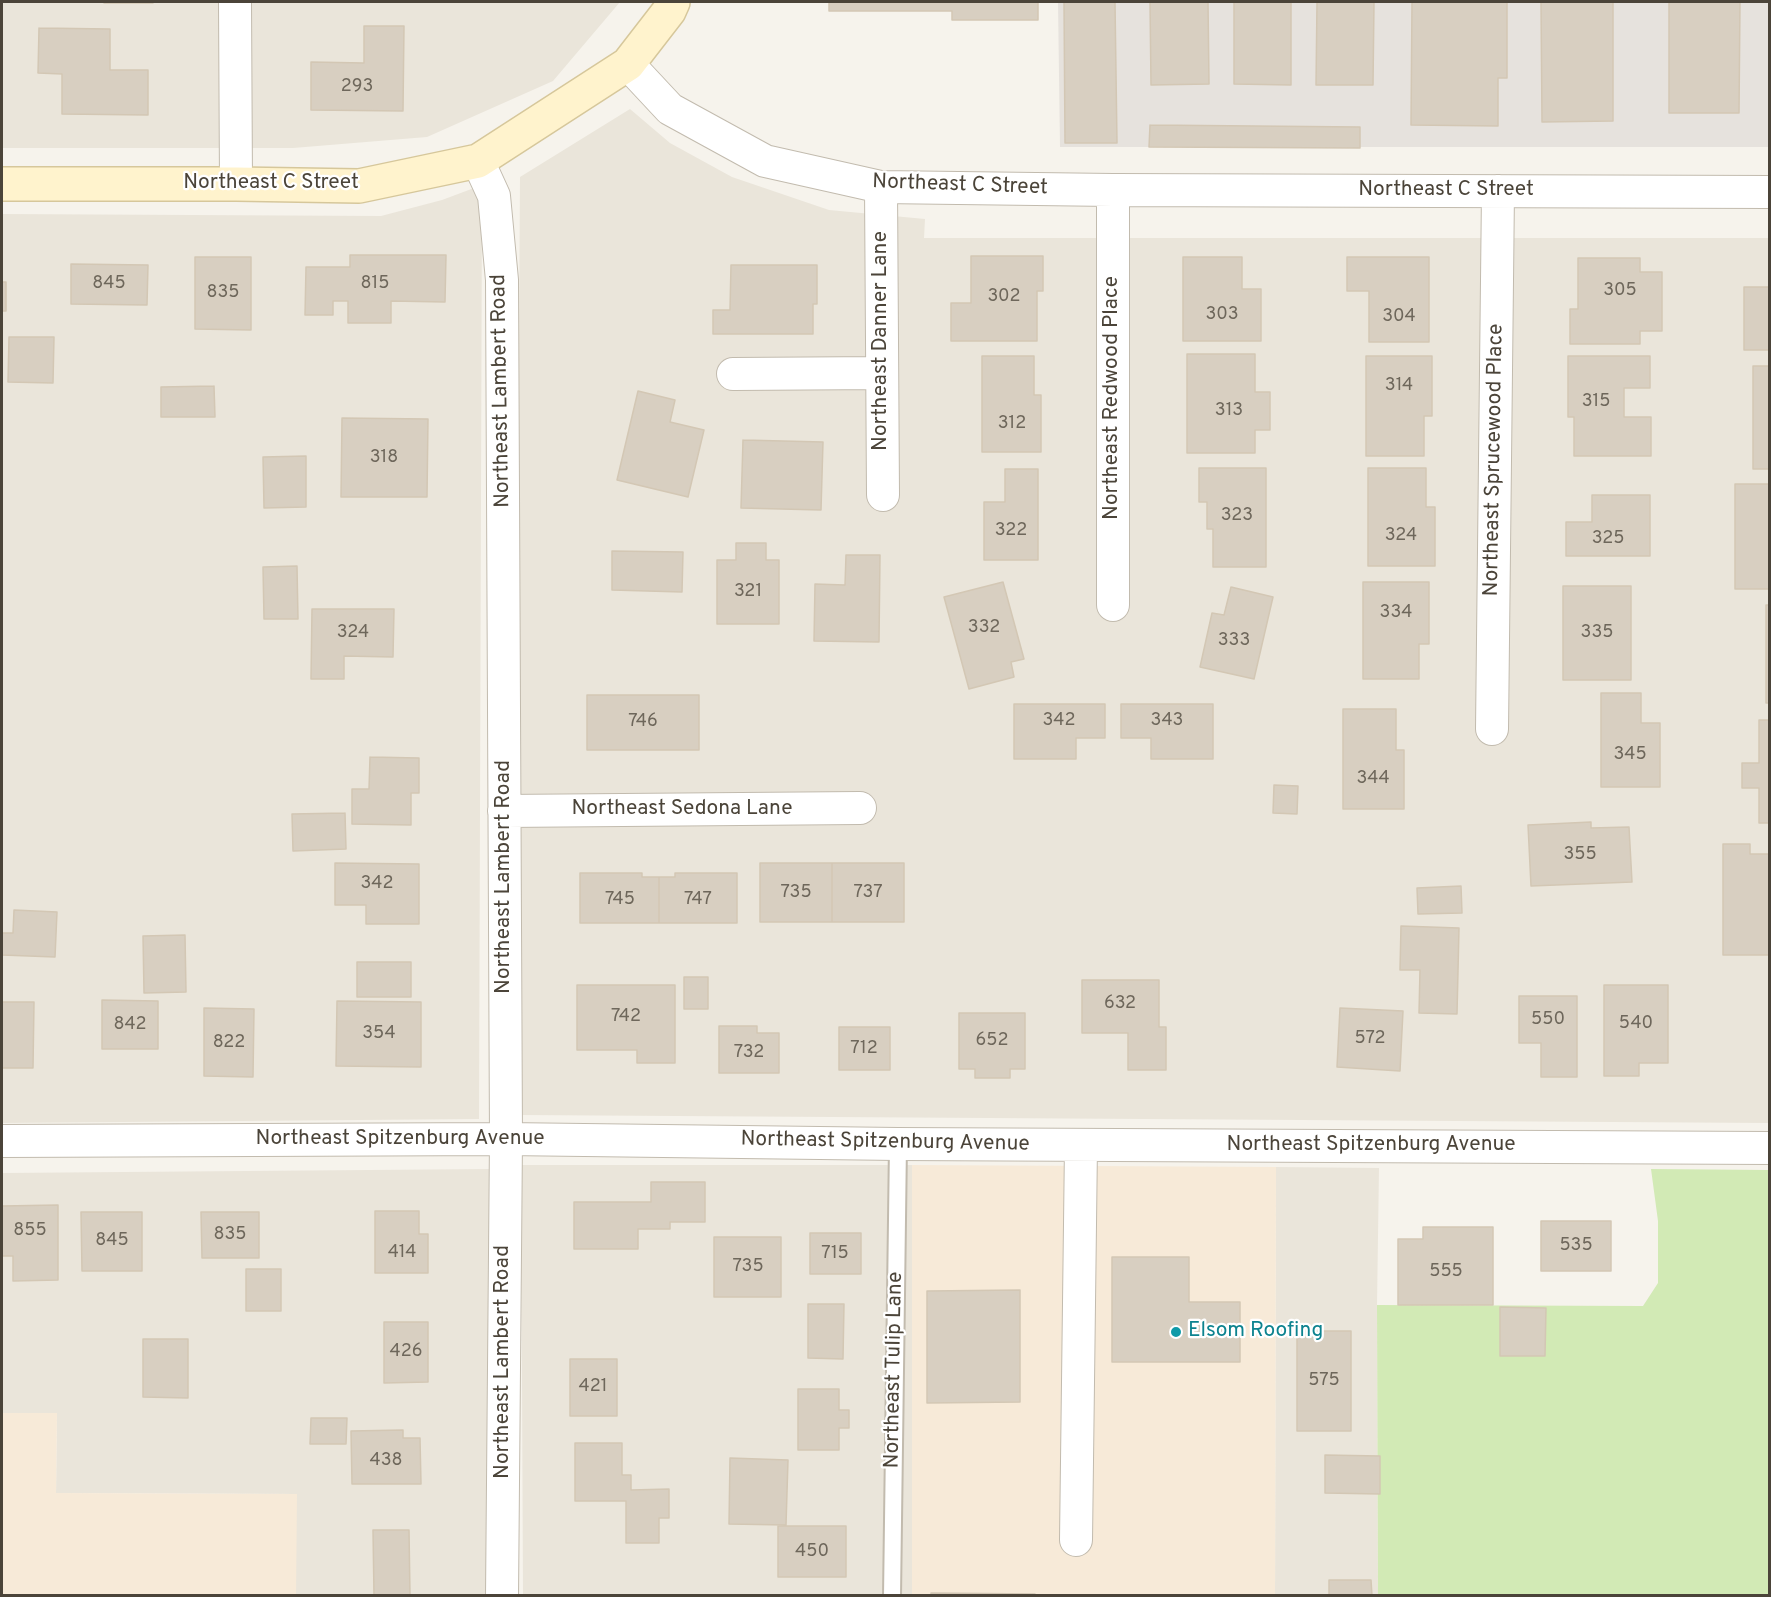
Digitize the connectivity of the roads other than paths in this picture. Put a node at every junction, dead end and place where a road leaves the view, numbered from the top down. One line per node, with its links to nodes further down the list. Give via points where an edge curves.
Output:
1 (235, 2): 6 (street)
2 (673, 2): 3 (main road)
3 (628, 64): 4 (main road, Northeast C Street); 7 (street, Northeast C Street, via 670,109 765,161)
4 (478, 161): 6 (main road, Northeast C Street, via 359,186); 17 (street, Northeast Lambert Road, via 494,196 502,280)
5 (2, 184): 6 (main road, Northeast C Street)
6 (236, 184)
7 (881, 187): 8 (street, Northeast C Street); 11 (street, Northeast Danner Lane)
8 (1113, 190): 9 (street, Northeast C Street); 14 (street, Northeast Redwood Place)
9 (1498, 191): 10 (street, Northeast C Street); 15 (street, Northeast Sprucewood Place)
10 (1770, 192)
11 (882, 373): 12 (street); 13 (street, Northeast Danner Lane)
12 (733, 374)
13 (883, 495)
14 (1113, 605)
15 (1492, 729)
16 (860, 808): 17 (street, Northeast Sedona Lane)
17 (504, 811): 18 (street, Northeast Lambert Road)
18 (506, 1139): 19 (street, Northeast Spitzenburg Avenue); 20 (street, Northeast Spitzenburg Avenue); 24 (street, Northeast Lambert Road)
19 (2, 1141)
20 (898, 1144): 21 (street, Northeast Spitzenburg Avenue); 25 (lane, Northeast Tulip Lane)
21 (1081, 1145): 22 (street, Northeast Spitzenburg Avenue); 23 (street)
22 (1770, 1148)
23 (1076, 1540)
24 (502, 1596)
25 (892, 1596)

